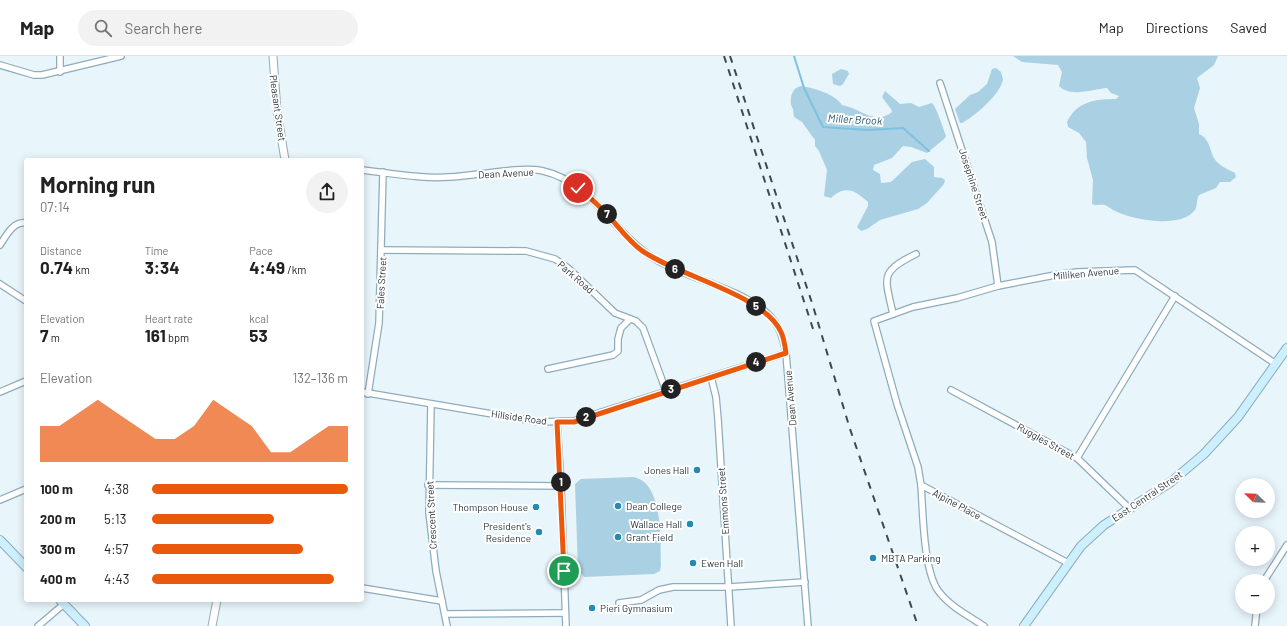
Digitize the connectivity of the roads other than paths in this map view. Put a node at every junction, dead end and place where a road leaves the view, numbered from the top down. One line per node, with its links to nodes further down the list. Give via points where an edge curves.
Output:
1 (60, 56): 5 (street)
2 (121, 56): 5 (street)
3 (273, 56): 7 (street, Pleasant Street, via 277,111)
4 (0, 65): 5 (street, via 34,75)
5 (60, 72)
6 (940, 84): 15 (street, Josephine Street, via 992,242)
7 (285, 158)
8 (364, 170): 9 (street, Dean Avenue)
9 (383, 172): 12 (street, Fales Street); 22 (street, Dean Avenue, via 432,178 534,170 561,178 578,188 604,210 639,249 655,260 743,298 769,315 782,332)
10 (24, 223): 11 (street, via 13,227)
11 (0, 245)
12 (382, 250): 19 (street, Park Road, via 526,251 555,259 568,268 615,313); 30 (street, Fales Street, via 379,323)
13 (916, 254): 18 (street, via 896,264 889,273 887,285)
14 (0, 284): 17 (street)
15 (998, 286): 16 (street, Milliken Avenue, via 1077,272 1134,270); 18 (street, Milliken Avenue)
16 (1175, 296): 23 (street, Milliken Avenue); 33 (street)
17 (24, 300)
18 (893, 314): 20 (street, Milliken Avenue)
19 (630, 319): 24 (street, via 621,328 618,352); 28 (street, Park Road, via 636,321 646,334)
20 (874, 321): 34 (street, Alpine Place)
21 (1287, 348): 23 (main road, East Central Street)
22 (786, 353): 25 (street, Hillside Road); 45 (street, Dean Avenue)
23 (1276, 364): 39 (main road, East Central Street, via 1238,417 1204,454 1171,482)
24 (548, 369)
25 (711, 377): 28 (street, Hillside Road); 46 (street, Emmons Street, via 718,419)
26 (24, 382): 29 (street)
27 (951, 390): 33 (street, Ruggles Street)
28 (666, 391): 32 (street, Hillside Road, via 574,422)
29 (0, 392)
30 (365, 393): 31 (street, Hillside Road)
31 (431, 404): 32 (street, Hillside Road, via 540,422); 35 (street, Crescent Street)
32 (557, 422): 36 (street)
33 (1078, 458): 39 (street, Ruggles Street)
34 (921, 484): 42 (street, Alpine Place); 62 (street, via 926,550 938,591 959,610)
35 (428, 485): 36 (street); 48 (street, Crescent Street, via 432,547)
36 (561, 486): 52 (street)
37 (24, 490): 38 (street)
38 (0, 500)
39 (1130, 510): 42 (main road, East Central Street, via 1093,535)
40 (0, 540): 43 (main road)
41 (1287, 545): 44 (street)
42 (1068, 562): 63 (main road, East Central Street)
43 (24, 566)
44 (1268, 574)
45 (805, 582): 46 (street); 61 (street, Dean Avenue)
46 (729, 587): 51 (street, via 673,588 660,590 641,600); 60 (street, Emmons Street)
47 (364, 588): 48 (street)
48 (442, 601): 53 (street, Crescent Street)
49 (62, 602): 55 (street); 56 (main road)
50 (216, 602): 57 (street)
51 (619, 603)
52 (565, 613): 53 (street); 59 (street)
53 (445, 614): 58 (street, Crescent Street)
54 (1256, 614): 64 (street)
55 (38, 626)
56 (85, 626)
57 (212, 626)
58 (447, 626)
59 (566, 626)
60 (731, 626)
61 (808, 626)
62 (984, 626)
63 (1024, 626)
64 (1255, 626)

